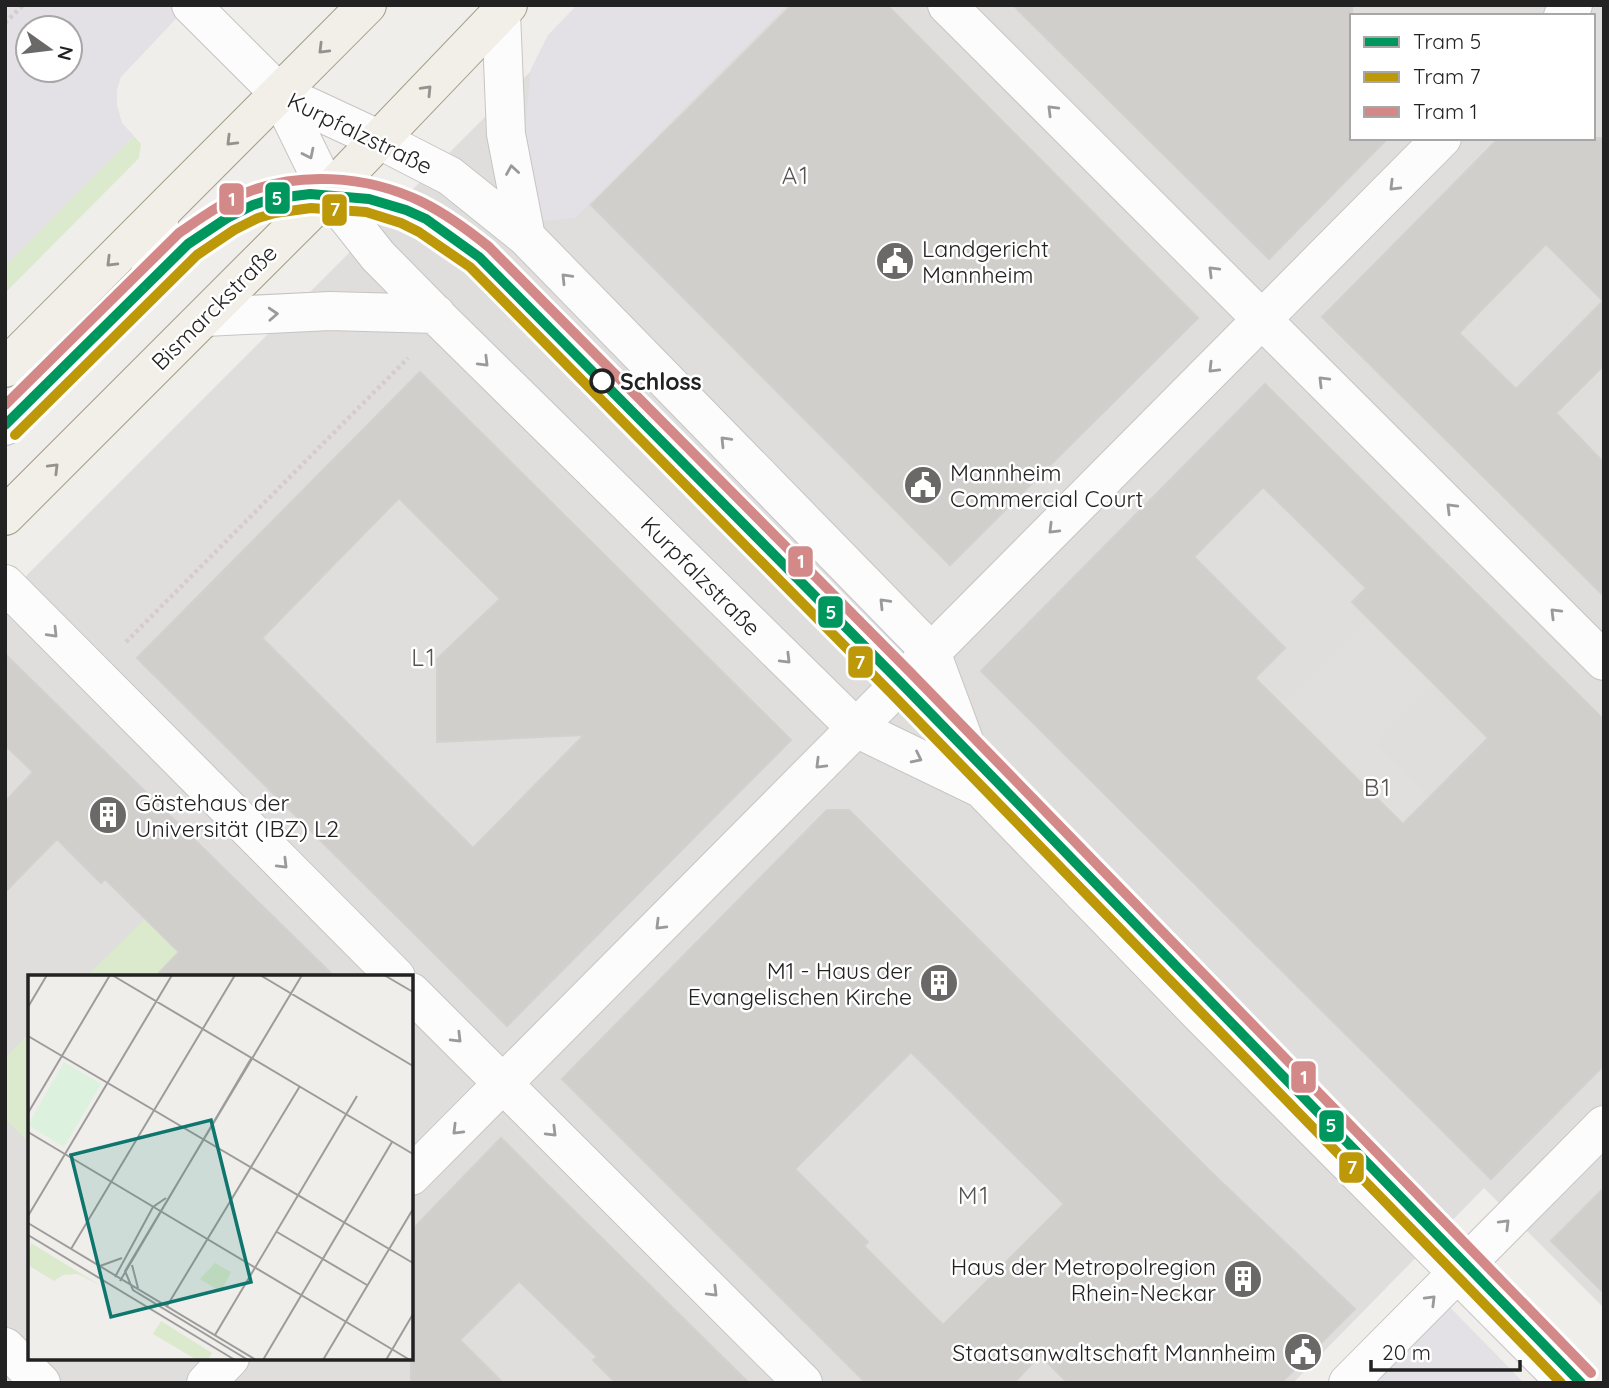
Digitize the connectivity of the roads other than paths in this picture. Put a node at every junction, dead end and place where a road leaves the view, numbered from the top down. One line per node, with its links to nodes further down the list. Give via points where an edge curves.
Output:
1 (191, 5): 5 (street)
2 (367, 5): 5 (main road, one-way to 5)
3 (947, 5): 13 (street, one-way to 3)
4 (504, 9): 6 (main road, Bismarckstraße, one-way to 4); 10 (street, one-way to 4, via 506,134)
5 (279, 93): 6 (street, Kurpfalzstraße); 8 (street, Kurpfalzstraße, one-way to 8); 9 (main road, one-way to 9)
6 (380, 139): 8 (main road, Bismarckstraße); 10 (street, Kurpfalzstraße, via 450,176)
7 (1440, 140): 13 (street, one-way to 13)
8 (328, 193): 11 (main road, Bismarckstraße); 12 (street, Kurpfalzstraße, via 378,256)
9 (160, 214): 14 (main road, one-way to 14); 15 (street, via 149,281)
10 (526, 237): 18 (street, Kurpfalzstraße, one-way to 10)
11 (205, 317): 12 (street, one-way to 12, via 330,311); 16 (main road, Bismarckstraße, one-way to 11)
12 (439, 318): 20 (street, Kurpfalzstraße, one-way to 20)
13 (1261, 319): 18 (street, one-way to 18); 19 (street, one-way to 13)
14 (5, 368)
15 (5, 426)
16 (5, 516)
17 (5, 584): 22 (street, one-way to 22)
18 (932, 652): 20 (street); 21 (street, Kurpfalzstraße)
19 (1604, 661)
20 (856, 728): 21 (street, Kurpfalzstraße, one-way to 21); 24 (street, one-way to 24)
21 (982, 789): 27 (street, Kurpfalzstraße)
22 (394, 975)
23 (413, 994): 24 (street, one-way to 24)
24 (503, 1084): 26 (street, one-way to 26); 32 (street, one-way to 32)
25 (1604, 1125): 27 (street, one-way to 25)
26 (413, 1174)
27 (1457, 1273): 33 (street, one-way to 27); 34 (street, Kurpfalzstraße)
28 (5, 1346): 30 (street)
29 (228, 1360): 31 (street)
30 (41, 1383)
31 (206, 1383)
32 (803, 1383)
33 (1348, 1383)
34 (1567, 1383)

